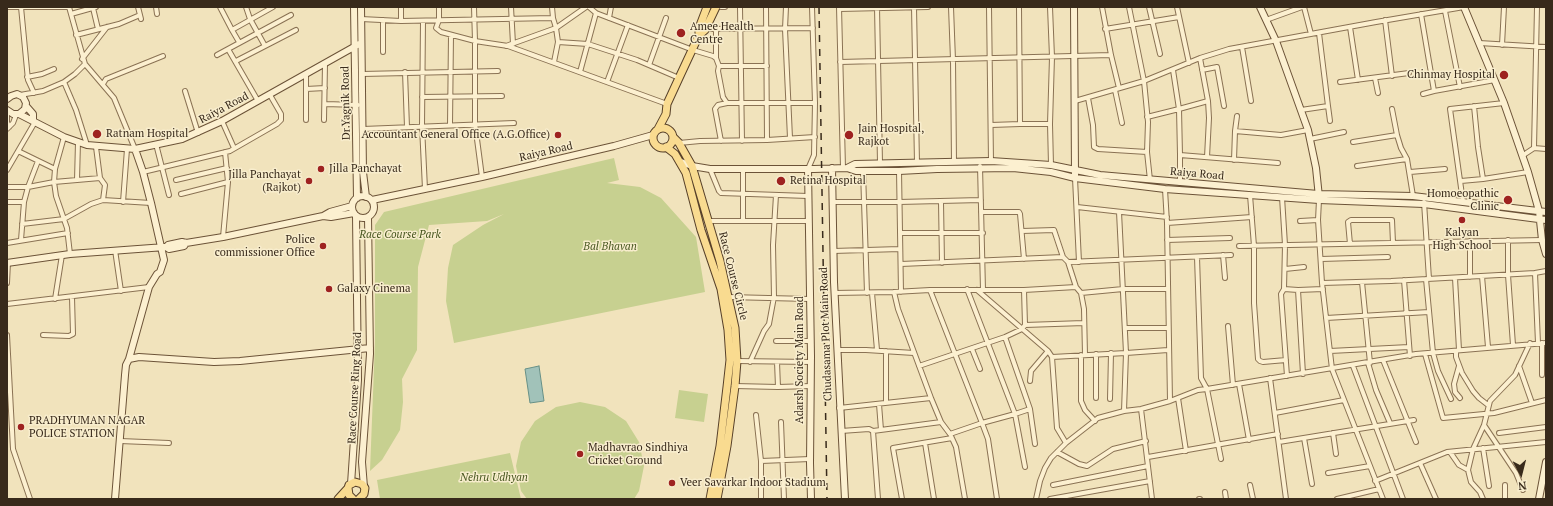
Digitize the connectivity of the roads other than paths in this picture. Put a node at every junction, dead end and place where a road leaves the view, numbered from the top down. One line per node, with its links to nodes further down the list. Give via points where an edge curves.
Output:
1 (7, 7): 2 (street)
2 (21, 7): 3 (street); 143 (street)
3 (69, 7): 47 (street)
4 (138, 7): 68 (street, via 141,17)
5 (156, 7): 48 (street)
6 (220, 7): 78 (street)
7 (246, 7): 55 (street)
8 (273, 7): 55 (street)
9 (354, 7): 99 (street, Dr.Yagnik Road)
10 (361, 7): 56 (street)
11 (401, 7): 63 (street)
12 (439, 7): 60 (street)
13 (474, 7): 57 (street)
14 (511, 7): 58 (street)
15 (552, 7): 52 (street)
16 (587, 7): 46 (street); 70 (street)
17 (611, 7): 53 (street)
18 (707, 7): 86 (main road)
19 (716, 7): 74 (main road)
20 (721, 7): 21 (street)
21 (725, 7)
22 (740, 7): 75 (street)
23 (766, 7): 71 (street)
24 (786, 7): 76 (street)
25 (812, 7): 72 (street)
26 (914, 7): 27 (street); 44 (street); 117 (street)
27 (928, 7)
28 (951, 7): 118 (street)
29 (990, 7): 116 (street)
30 (1019, 7): 113 (street)
31 (1050, 7): 110 (street)
32 (1074, 7): 111 (street)
33 (1102, 7): 77 (street)
34 (1129, 7): 66 (street)
35 (1149, 7): 65 (street)
36 (1177, 7): 51 (street)
37 (1260, 7): 61 (street)
38 (1303, 7): 61 (street); 83 (street)
39 (1464, 7): 45 (street); 94 (street)
40 (1504, 7): 95 (street)
41 (1537, 7): 98 (street)
42 (94, 8): 47 (street); 73 (street)
43 (839, 8): 44 (street); 122 (street)
44 (877, 8): 120 (street)
45 (1445, 10): 49 (street); 153 (street)
46 (596, 13): 53 (street); 93 (street)
47 (71, 14): 84 (street)
48 (157, 14)
49 (1421, 14): 62 (street); 158 (street)
50 (291, 15): 81 (street)
51 (1179, 16): 65 (street); 123 (street)
52 (553, 18): 58 (street); 70 (street)
53 (609, 18): 67 (street)
54 (666, 18): 87 (street)
55 (250, 19): 78 (street); 81 (street)
56 (361, 19): 59 (street); 92 (street)
57 (474, 19): 58 (street); 60 (street); 90 (street)
58 (511, 19): 97 (street)
59 (383, 20): 63 (street); 104 (street)
60 (439, 20): 64 (street); 85 (street, via 436,28)
61 (1266, 20): 88 (street)
62 (1385, 20): 69 (street); 142 (street)
63 (401, 21): 64 (street)
64 (423, 21): 137 (street)
65 (1153, 21): 66 (street); 106 (street)
66 (1133, 24): 77 (street); 148 (street)
67 (628, 25): 87 (street); 105 (street)
68 (107, 27): 73 (street); 115 (street)
69 (1350, 27): 82 (street); 146 (street)
70 (556, 28): 91 (street); 97 (street)
71 (766, 28): 75 (street); 76 (street); 129 (street)
72 (813, 28): 76 (street); 177 (street)
73 (98, 29): 84 (street)
74 (705, 29): 80 (street); 86 (main road)
75 (740, 29): 80 (street); 128 (street)
76 (785, 29): 176 (street)
77 (1105, 29): 108 (street)
78 (232, 30): 89 (street)
79 (296, 30): 96 (street)
80 (716, 30): 112 (street)
81 (257, 32): 89 (street); 96 (street)
82 (1319, 33): 83 (street); 185 (street)
83 (1311, 34): 88 (street)
84 (76, 35): 115 (street)
85 (451, 35): 90 (street); 133 (street)
86 (699, 35): 103 (main road)
87 (659, 37): 103 (street); 126 (street)
88 (1276, 41): 100 (street); 190 (street)
89 (239, 42): 102 (street)
90 (475, 42): 97 (street); 134 (street)
91 (558, 42): 93 (street); 121 (street)
92 (361, 43): 99 (street, Raiya Road); 141 (street)
93 (588, 44): 105 (street); 138 (street)
94 (1479, 44): 95 (street); 147 (street)
95 (1502, 45): 98 (street)
96 (265, 46): 119 (street)
97 (514, 46): 121 (street)
98 (1536, 46): 101 (street); 233 (street)
99 (355, 47): 125 (street, Raiya Road); 182 (street, Dr.Yagnik Road)
100 (1242, 47): 114 (street); 173 (street)
101 (1546, 47)
102 (228, 49): 107 (street); 119 (street)
103 (693, 50): 112 (street); 144 (main road)
104 (383, 52)
105 (617, 53): 126 (street); 150 (street)
106 (1160, 54)
107 (217, 55)
108 (1111, 55): 111 (street); 156 (street)
109 (163, 56): 152 (street, via 106,79)
110 (1052, 57): 111 (street); 113 (street); 204 (street)
111 (1074, 57): 171 (street)
112 (716, 58): 127 (street)
113 (1019, 58): 116 (street); 203 (street)
114 (1200, 58): 123 (street); 132 (street)
115 (82, 59): 124 (street)
116 (989, 59): 118 (street); 206 (street)
117 (915, 60): 118 (street); 120 (street); 251 (street)
118 (953, 60): 249 (street)
119 (236, 61): 170 (street)
120 (878, 61): 122 (street); 250 (street)
121 (554, 62): 138 (street)
122 (840, 62): 260 (street)
123 (1189, 63): 131 (street)
124 (84, 64): 149 (street); 152 (street)
125 (325, 64): 140 (street, Raiya Road); 154 (street)
126 (649, 65): 144 (street)
127 (719, 66): 128 (street); 174 (street)
128 (741, 66): 129 (street); 175 (street)
129 (767, 66): 181 (street)
130 (54, 69): 143 (street)
131 (1173, 70): 148 (street); 187 (street)
132 (1202, 70): 172 (street); 184 (street, via 1217,67)
133 (450, 71): 134 (street); 137 (street); 168 (street)
134 (476, 71): 135 (street); 164 (street)
135 (498, 71)
136 (405, 72): 137 (street); 141 (street); 209 (street)
137 (422, 72): 167 (street)
138 (580, 72): 150 (street)
139 (1409, 73): 142 (street)
140 (306, 74): 155 (street); 162 (street, Raiya Road)
141 (362, 74): 182 (street)
142 (1392, 76): 145 (street)
143 (27, 77): 159 (street)
144 (679, 78): 180 (main road)
145 (1375, 78): 146 (street); 160 (street)
146 (1358, 80): 151 (street)
147 (1495, 80): 153 (street); 178 (street)
148 (1144, 81): 156 (street); 194 (street)
149 (64, 82): 159 (street); 229 (street)
150 (607, 82): 180 (street)
151 (1340, 82)
152 (103, 84): 235 (street, via 118,104)
153 (1460, 87): 158 (street)
154 (325, 88): 155 (street); 179 (street)
155 (306, 89): 195 (street)
156 (1117, 89): 169 (street); 201 (street)
157 (185, 91): 215 (street)
158 (1434, 91): 161 (street)
159 (34, 93): 163 (street)
160 (1378, 93)
161 (1423, 94)
162 (270, 95): 170 (street, Raiya Road); 232 (street, via 281,114 281,120)
163 (20, 96): 166 (street, via 17,94); 183 (street, via 25,100)
164 (475, 96): 165 (street); 168 (street); 202 (street)
165 (502, 96)
166 (8, 97)
167 (422, 97): 168 (street); 207 (street)
168 (450, 97): 205 (street)
169 (1088, 98): 171 (street); 239 (street, via 1094,147)
170 (258, 101): 199 (street, Raiya Road)
171 (1075, 101): 268 (street)
172 (1208, 101): 187 (street); 242 (street)
173 (1251, 101)
174 (726, 103): 175 (street); 223 (street, via 718,105 715,109)
175 (742, 103): 181 (street); 224 (street)
176 (789, 103): 177 (street); 181 (street); 220 (street)
177 (815, 103): 219 (street)
178 (1504, 103): 186 (street); 241 (street)
179 (325, 104): 182 (street); 196 (street)
180 (667, 104): 192 (main road)
181 (767, 104): 222 (street)
182 (359, 105): 210 (street); 298 (street, Dr.Yagnik Road)
183 (26, 106): 191 (street); 198 (street, via 33,114)
184 (1224, 106)
185 (1328, 106): 190 (street); 197 (street)
186 (1474, 106): 276 (street); 280 (street, via 1450,109)
187 (1179, 109): 194 (street); 240 (street)
188 (1392, 109): 217 (street)
189 (7, 110): 191 (street, Raiya Road); 208 (street)
190 (1301, 110): 211 (street)
191 (18, 114): 198 (street, Raiya Road); 208 (street, via 14,123)
192 (666, 114): 213 (main road); 216 (main road)
193 (1237, 116): 212 (street)
194 (1147, 117): 239 (street)
195 (306, 120)
196 (324, 120)
197 (1330, 120)
198 (34, 121): 218 (street, Raiya Road); 237 (street)
199 (222, 122): 215 (street, Raiya Road); 232 (street)
200 (514, 123): 202 (street)
201 (1122, 123)
202 (475, 124): 205 (street); 273 (street)
203 (1020, 124): 204 (street); 206 (street)
204 (1050, 124): 253 (street)
205 (450, 125): 207 (street)
206 (991, 125): 247 (street)
207 (422, 126): 209 (street); 286 (street)
208 (8, 127)
209 (407, 127): 210 (street)
210 (363, 129): 299 (street, via 363,172)
211 (1308, 130): 212 (street, via 1281,135); 221 (street)
212 (1235, 131): 244 (street)
213 (656, 132): 216 (main road, via 666,129); 231 (main road, via 656,146); 273 (street, Raiya Road, via 614,146)
214 (1344, 132): 221 (street)
215 (198, 133): 228 (street, Raiya Road)
216 (672, 134): 227 (main road, Race Course Circle); 231 (main road, via 672,142)
217 (1397, 135): 226 (street); 243 (street)
218 (64, 136): 225 (street, Raiya Road); 262 (street)
219 (815, 137): 220 (street); 264 (street, via 814,156)
220 (790, 138): 222 (street)
221 (1310, 139): 296 (street)
222 (767, 140): 224 (street)
223 (721, 141): 224 (street); 227 (street)
224 (742, 141)
225 (78, 142): 229 (street, Raiya Road); 277 (street)
226 (1353, 142)
227 (679, 143): 254 (main road, Race Course Circle)
228 (156, 144): 235 (street, Raiya Road); 256 (street)
229 (87, 145): 230 (street, Raiya Road)
230 (96, 147): 234 (street, Raiya Road); 274 (street)
231 (666, 147): 248 (main road, Race Course Circle)
232 (234, 148): 238 (street)
233 (1534, 148): 236 (street); 241 (street)
234 (127, 149): 235 (street, Raiya Road); 304 (street)
235 (135, 149): 269 (street)
236 (1546, 149)
237 (18, 151): 245 (street); 266 (street)
238 (225, 152): 256 (street); 257 (street)
239 (1147, 152): 279 (street)
240 (1180, 155): 242 (street); 283 (street)
241 (1522, 156): 272 (street)
242 (1207, 157): 244 (street)
243 (1407, 159): 255 (street); 271 (street)
244 (1234, 160): 252 (street)
245 (38, 161): 262 (street); 284 (street)
246 (980, 161): 247 (street, Raiya Road); 249 (street, Raiya Road); 261 (street)
247 (990, 161): 253 (street, Raiya Road)
248 (681, 162): 254 (street, Raiya Road); 406 (main road, Race Course Circle, via 701,230)
249 (954, 162): 251 (street, Raiya Road)
250 (880, 163): 251 (street, Raiya Road); 260 (street, Raiya Road, via 855,164)
251 (917, 163)
252 (1278, 163)
253 (1051, 165): 268 (street, Raiya Road)
254 (692, 166): 263 (street, Raiya Road); 323 (main road, Race Course Circle)
255 (1357, 166)
256 (162, 168): 269 (street); 290 (street)
257 (226, 168): 278 (street); 282 (street)
258 (743, 168): 263 (street, Raiya Road); 264 (street, Raiya Road); 289 (street)
259 (832, 168): 260 (street, Raiya Road); 264 (street, Raiya Road); 305 (street, Chudasama Plot Main Road)
260 (845, 168): 270 (street, Raiya Road)
261 (980, 168): 267 (street, Raiya Road); 275 (street, Raiya Road, via 1051,172); 301 (street)
262 (55, 169): 281 (street)
263 (710, 169): 289 (street, via 719,191 724,194)
264 (808, 169): 293 (street, Adarsh Society Main Road)
265 (1444, 169): 271 (street)
266 (7, 170)
267 (899, 171): 270 (street, Raiya Road); 307 (street)
268 (1075, 171): 275 (street); 279 (street, Raiya Road)
269 (143, 172): 310 (street)
270 (863, 172): 306 (street)
271 (1410, 172): 294 (street)
272 (1528, 172): 276 (street); 316 (street)
273 (482, 177): 286 (street, Raiya Road)
274 (100, 178): 277 (street); 300 (street, via 105,185)
275 (1075, 178): 287 (street, Raiya Road); 312 (street)
276 (1483, 179): 280 (street)
277 (77, 180): 281 (street)
278 (176, 180)
279 (1150, 180): 283 (street, Raiya Road)
280 (1460, 180): 309 (street)
281 (54, 182): 284 (street); 320 (street)
282 (228, 182): 288 (street); 335 (street)
283 (1180, 183): 296 (street, Raiya Road)
284 (28, 187): 285 (street); 303 (street)
285 (7, 188)
286 (425, 189): 299 (street, Raiya Road)
287 (1164, 189): 292 (street, Raiya Road); 317 (street)
288 (181, 194)
289 (744, 194): 291 (street); 324 (street)
290 (169, 195)
291 (776, 195): 293 (street); 325 (street)
292 (1250, 195): 295 (street, Raiya Road); 318 (street)
293 (808, 196): 326 (street, Adarsh Society Main Road)
294 (1413, 196): 296 (street, Raiya Road); 297 (street, Raiya Road)
295 (1282, 197): 296 (street, Raiya Road); 346 (street)
296 (1319, 197): 311 (street, Raiya Road); 322 (street)
297 (1424, 197): 309 (street, Raiya Road); 311 (street)
298 (357, 198): 299 (street); 313 (street)
299 (369, 198): 319 (street, via 374,210)
300 (103, 200): 304 (street); 320 (street)
301 (981, 200): 308 (street); 314 (street)
302 (7, 202): 303 (street)
303 (24, 202): 329 (street)
304 (123, 202): 310 (street)
305 (832, 202): 306 (street); 354 (street, Chudasama Plot Main Road)
306 (864, 202): 307 (street); 353 (street)
307 (899, 202): 308 (street); 332 (street)
308 (941, 202): 333 (street)
309 (1463, 202): 316 (street, Raiya Road)
310 (151, 203): 350 (street)
311 (1424, 204): 321 (street, Raiya Road); 343 (street)
312 (1077, 207): 315 (street); 370 (street)
313 (354, 211): 319 (street, via 362,218); 335 (street); 434 (street, Race Course Ring Road)
314 (982, 212): 330 (street, via 1019,212); 334 (street)
315 (1119, 212): 317 (street); 367 (street)
316 (1543, 212): 321 (street)
317 (1167, 217): 328 (street)
318 (1252, 217): 328 (street); 349 (street)
319 (368, 218): 430 (street, Race Course Ring Road)
320 (64, 219): 329 (street); 331 (street)
321 (1543, 219): 340 (street)
322 (1318, 220): 327 (street); 347 (street)
323 (707, 221): 324 (street); 406 (main road, Race Course Circle, via 720,261)
324 (743, 221): 325 (street)
325 (775, 221): 326 (street); 407 (street)
326 (809, 221): 409 (street, Adarsh Society Main Road)
327 (1300, 221)
328 (1167, 223): 338 (street)
329 (22, 224): 337 (street)
330 (1022, 230): 360 (street, via 1054,230); 364 (street)
331 (68, 233): 337 (street); 355 (street)
332 (900, 233): 333 (street); 351 (street)
333 (942, 233): 334 (street); 371 (street)
334 (983, 233): 366 (street)
335 (223, 237): 350 (street, via 170,249)
336 (1230, 238): 338 (street)
337 (21, 240): 342 (street)
338 (1167, 240): 362 (street)
339 (1508, 240): 340 (street); 341 (street); 377 (street)
340 (1542, 240): 356 (street)
341 (1470, 241): 343 (street); 379 (street)
342 (8, 242)
343 (1426, 242): 344 (street); 382 (street)
344 (1394, 243): 345 (street); 345 (street, via 1392,220 1351,220 1348,222)
345 (1350, 244): 347 (street)
346 (1285, 245): 347 (street); 349 (street); 374 (street)
347 (1320, 245): 365 (street)
348 (1239, 246): 349 (street)
349 (1254, 246): 453 (street, via 1254,303 1258,359 1263,362)
350 (164, 247): 352 (street); 387 (street, via 157,274)
351 (900, 249): 353 (street); 372 (street)
352 (115, 250): 355 (street); 399 (street)
353 (865, 250): 354 (street); 403 (street)
354 (833, 251): 402 (street, Chudasama Plot Main Road)
355 (70, 254): 357 (street)
356 (1546, 254)
357 (62, 255): 368 (street); 408 (street)
358 (1231, 255): 359 (street)
359 (1223, 256): 361 (street); 380 (street)
360 (1063, 257): 364 (street); 369 (street)
361 (1196, 257): 362 (street); 477 (street, via 1201,378)
362 (1168, 258): 367 (street); 391 (street)
363 (1388, 258): 365 (street)
364 (1024, 259): 366 (street)
365 (1321, 259): 386 (street)
366 (983, 261): 371 (street); 396 (street)
367 (1121, 261): 370 (street); 390 (street)
368 (8, 262): 385 (street)
369 (1068, 262): 370 (street); 388 (street)
370 (1079, 262)
371 (942, 263): 372 (street)
372 (901, 264): 401 (street)
373 (1304, 267): 374 (street)
374 (1285, 268): 392 (street)
375 (1546, 271): 376 (street)
376 (1535, 273): 377 (street); 427 (street)
377 (1508, 275): 378 (street); 428 (street)
378 (1482, 276): 379 (street); 431 (street)
379 (1470, 277): 381 (street)
380 (1224, 278)
381 (1455, 278): 382 (street); 438 (street)
382 (1427, 279): 383 (street); 411 (street)
383 (1404, 280): 384 (street); 412 (street)
384 (1362, 282): 386 (street); 413 (street)
385 (7, 283)
386 (1322, 283): 393 (street)
387 (149, 287): 399 (street); 452 (street)
388 (1076, 287): 397 (street); 404 (street)
389 (968, 289): 394 (street); 395 (street); 425 (street)
390 (1123, 289): 391 (street); 404 (street); 418 (street)
391 (1168, 289): 419 (street)
392 (1284, 289): 398 (street); 453 (street, via 1280,294)
393 (1323, 289): 398 (street); 414 (street)
394 (930, 290): 401 (street); 448 (street)
395 (977, 290): 396 (street); 417 (street)
396 (983, 290): 397 (street)
397 (1024, 290): 417 (street)
398 (1298, 290): 466 (street)
399 (121, 291): 405 (street)
400 (894, 292): 401 (street); 403 (street); 442 (street)
401 (901, 292)
402 (834, 293): 403 (street); 435 (street, Chudasama Plot Main Road)
403 (870, 293): 436 (street)
404 (1081, 293): 415 (street)
405 (72, 297): 408 (street); 421 (street, via 73,334)
406 (726, 297): 407 (street); 455 (main road, Race Course Circle, via 735,328); 571 (main road, Race Course Circle, via 730,360 720,446)
407 (774, 298): 409 (street); 456 (street, via 769,324)
408 (55, 299): 410 (street)
409 (809, 299): 424 (street, Adarsh Society Main Road)
410 (7, 304)
411 (1429, 312): 412 (street); 445 (street)
412 (1407, 313): 413 (street); 429 (street)
413 (1365, 316): 414 (street); 433 (street)
414 (1326, 318): 441 (street)
415 (1084, 323): 417 (street); 449 (street)
416 (1228, 326): 472 (street)
417 (1024, 327): 422 (street); 440 (street)
418 (1125, 328): 419 (street); 444 (street)
419 (1168, 328): 437 (street)
420 (7, 335): 471 (street)
421 (43, 335)
422 (1005, 337): 425 (street); 493 (street)
423 (776, 341): 424 (street)
424 (811, 341): 458 (street, Adarsh Society Main Road)
425 (988, 343): 432 (street); 497 (street)
426 (1530, 343): 427 (street); 428 (street); 463 (street)
427 (1542, 343): 467 (street)
428 (1513, 345): 431 (street)
429 (1409, 347): 433 (street); 450 (street)
430 (370, 348): 434 (street); 564 (street, Race Course Ring Road, via 362,462)
431 (1488, 348): 438 (street)
432 (972, 349): 448 (street); 464 (street)
433 (1368, 349): 441 (street); 459 (street)
434 (359, 350): 452 (street, via 240,361 214,362 140,357); 558 (street, Race Course Ring Road, via 358,394)
435 (837, 350): 436 (street); 492 (street, Chudasama Plot Main Road)
436 (877, 350): 439 (street)
437 (1168, 350): 444 (street); 486 (street)
438 (1457, 350): 445 (street); 462 (street)
439 (886, 351): 442 (street); 487 (street)
440 (1048, 351): 451 (street); 470 (street, via 1031,371)
441 (1330, 351): 465 (street)
442 (914, 353): 460 (street)
443 (1111, 353): 444 (street); 446 (street); 482 (street)
444 (1126, 353): 495 (street)
445 (1433, 353): 447 (street); 483 (street)
446 (1096, 354): 449 (street); 479 (street)
447 (1425, 354): 450 (street); 498 (street, via 1444,418)
448 (954, 355): 460 (street); 505 (street)
449 (1083, 355): 451 (street); 501 (street, via 1081,401 1084,410)
450 (1410, 356): 454 (street)
451 (1052, 357): 527 (street, via 1057,428)
452 (129, 359): 520 (street, via 126,365)
453 (1286, 360): 468 (street)
454 (1383, 360): 459 (street); 502 (street)
455 (737, 361): 456 (street); 474 (main road, Race Course Circle)
456 (750, 362): 457 (street)
457 (777, 362): 458 (street); 476 (street)
458 (811, 362): 475 (street, Adarsh Society Main Road)
459 (1369, 363): 461 (street); 506 (street, via 1376,390)
460 (919, 366): 478 (street)
461 (1353, 366): 465 (street); 508 (street)
462 (1459, 366): 481 (street, via 1454,384 1455,392); 490 (street, via 1473,390)
463 (1520, 366): 488 (street); 490 (street)
464 (980, 369)
465 (1332, 369): 466 (street); 484 (street)
466 (1303, 374): 468 (street)
467 (1542, 375)
468 (1287, 376): 469 (street)
469 (1270, 378): 473 (street); 496 (street)
470 (1030, 381)
471 (8, 382): 491 (street)
472 (1233, 384): 473 (street); 477 (street)
473 (1239, 384): 519 (street)
474 (735, 386): 476 (street); 572 (main road, Race Course Circle)
475 (811, 386): 476 (street); 541 (street, Adarsh Society Main Road)
476 (778, 387)
477 (1207, 389): 480 (street); 529 (street)
478 (931, 398): 487 (street); 504 (street)
479 (1096, 398)
480 (1178, 398): 486 (street); 535 (street)
481 (1460, 398)
482 (1110, 399)
483 (1451, 399)
484 (1344, 400): 496 (street); 511 (street)
485 (1546, 400): 488 (street)
486 (1170, 401): 494 (street)
487 (886, 403): 489 (street)
488 (1532, 403): 498 (street)
489 (879, 404): 492 (street); 510 (street)
490 (1488, 405): 498 (street)
491 (9, 406): 533 (street)
492 (839, 408): 512 (street, Chudasama Plot Main Road)
493 (1030, 409): 497 (street); 528 (street)
494 (1141, 409): 495 (street); 521 (street)
495 (1124, 411): 501 (street)
496 (1275, 413): 516 (street)
497 (1015, 414): 505 (street); 548 (street)
498 (1486, 414): 507 (street)
499 (756, 415): 543 (street)
500 (1414, 420): 502 (street)
501 (1095, 421): 527 (street)
502 (1406, 421): 506 (street); 523 (street)
503 (781, 422): 542 (street)
504 (941, 422): 510 (street); 517 (street)
505 (982, 423): 517 (street); 581 (street, via 988,439)
506 (1390, 423): 508 (street)
507 (1484, 425): 530 (street); 534 (street)
508 (1376, 426): 511 (street); 551 (street)
509 (1546, 427): 515 (street)
510 (881, 430): 513 (street)
511 (1356, 430): 514 (street); 547 (street)
512 (841, 431): 513 (street); 576 (street, Chudasama Plot Main Road)
513 (873, 431): 577 (street)
514 (1333, 433): 518 (street); 538 (street)
515 (1499, 433)
516 (1278, 434): 519 (street); 522 (street)
517 (951, 436): 526 (street); 580 (street, via 956,447)
518 (1304, 438): 522 (street); 554 (street)
519 (1249, 440): 529 (street)
520 (120, 441): 525 (street); 561 (street)
521 (1146, 441): 536 (street, via 1113,449 1087,466); 539 (street)
522 (1278, 442): 587 (street)
523 (1416, 442)
524 (1546, 442): 530 (street)
525 (169, 443)
526 (925, 443): 578 (street, via 893,448); 579 (street)
527 (1066, 443): 536 (street)
528 (1035, 444)
529 (1218, 445): 535 (street); 540 (street)
530 (1499, 447): 532 (street); 562 (street, via 1516,473)
531 (7, 448): 533 (street)
532 (1483, 448): 534 (street); 559 (street)
533 (13, 449): 566 (street)
534 (1473, 449): 537 (street); 549 (street)
535 (1186, 451): 539 (street)
536 (1057, 452): 582 (street, via 1045,468)
537 (1450, 452): 545 (street); 549 (street, via 1459,465)
538 (1336, 454)
539 (1148, 457): 546 (street)
540 (1221, 458)
541 (810, 459): 542 (street); 575 (street, Adarsh Society Main Road)
542 (782, 460): 543 (street); 574 (street)
543 (761, 461): 573 (street)
544 (1546, 462): 594 (street)
545 (1420, 463): 551 (street); 591 (street)
546 (1148, 466): 552 (street); 555 (street)
547 (1370, 466): 550 (street); 553 (street)
548 (1025, 467)
549 (1468, 470): 592 (street, via 1471,482)
550 (1328, 474)
551 (1394, 474): 553 (street); 590 (street)
552 (1150, 481): 583 (street); 584 (street)
553 (1376, 481): 560 (street)
554 (1312, 484)
555 (1054, 485)
556 (1250, 485): 586 (street)
557 (1505, 485): 593 (street)
558 (349, 486): 564 (main road, via 359,482); 569 (main road); 570 (main road, via 349,495)
559 (1489, 486)
560 (1379, 489): 565 (street); 589 (street)
561 (116, 490): 567 (street); 568 (street)
562 (1523, 490)
563 (1225, 492): 585 (street)
564 (363, 495)
565 (1357, 497): 588 (street)
566 (30, 499)
567 (115, 499)
568 (120, 499)
569 (338, 499)
570 (353, 499)
571 (710, 499)
572 (717, 499)
573 (761, 499)
574 (784, 499)
575 (811, 499)
576 (845, 499)
577 (878, 499)
578 (902, 499)
579 (934, 499)
580 (965, 499)
581 (997, 499)
582 (1036, 499)
583 (1050, 499)
584 (1152, 499)
585 (1226, 499)
586 (1253, 499)
587 (1286, 499)
588 (1337, 499)
589 (1383, 499)
590 (1402, 499)
591 (1436, 499)
592 (1483, 499)
593 (1505, 499)
594 (1538, 499)

